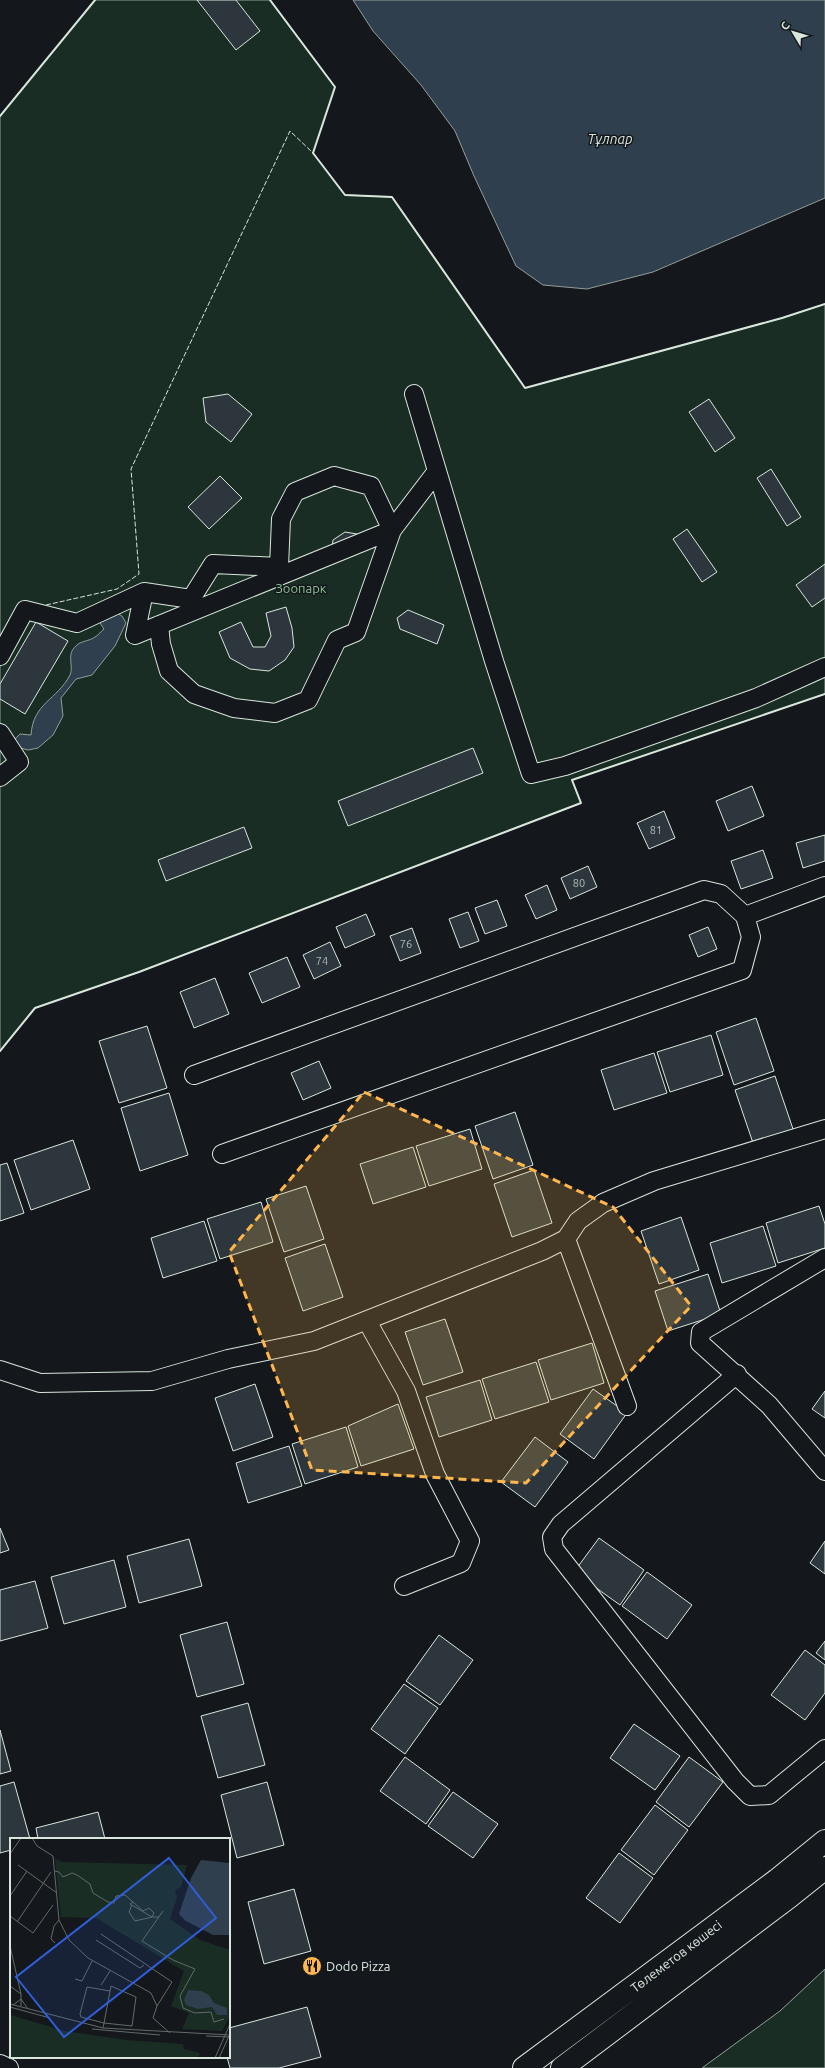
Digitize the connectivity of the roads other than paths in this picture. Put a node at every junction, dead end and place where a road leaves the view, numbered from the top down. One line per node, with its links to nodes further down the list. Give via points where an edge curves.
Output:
1 (414, 394): 2 (street)
2 (437, 471): 3 (street); 7 (street, via 531,774 565,766 749,700)
3 (392, 530): 4 (street, via 371,486 334,476 295,492 280,520 278,567 213,564 191,599); 5 (street); 5 (street, via 356,632 337,640 308,700 275,713 234,708 194,694 169,671 161,644)
4 (144, 592): 5 (street, via 134,635); 6 (street, via 77,623 25,610)
5 (159, 625)
6 (0, 656)
7 (825, 667)
8 (0, 733): 9 (street, via 19,762)
9 (0, 777)
10 (825, 886): 11 (street)
11 (745, 916): 12 (street, via 721,894 704,890); 14 (street, via 751,936 742,970)
12 (194, 1075)
13 (825, 1129): 15 (street, via 647,1184 603,1203 578,1221)
14 (222, 1154)
15 (566, 1239): 17 (street); 20 (street)
16 (825, 1258): 19 (street, via 701,1332 700,1343)
17 (367, 1321): 18 (street, via 314,1341 228,1359 152,1380 40,1383); 22 (street, via 406,1391 435,1474 470,1540 461,1563)
18 (0, 1370)
19 (737, 1374): 21 (street, via 769,1405); 23 (street, via 561,1524 552,1537 554,1549 735,1781 750,1796 769,1794)
20 (627, 1406)
21 (825, 1471)
22 (404, 1586)
23 (825, 1748)
24 (825, 1841): 28 (main road, Төлеметов көшесі, via 777,1880)
25 (825, 1868): 29 (main road, Төлеметов көшесі)
26 (0, 2064): 27 (street)
27 (9, 2068)
28 (524, 2068)
29 (562, 2068)

